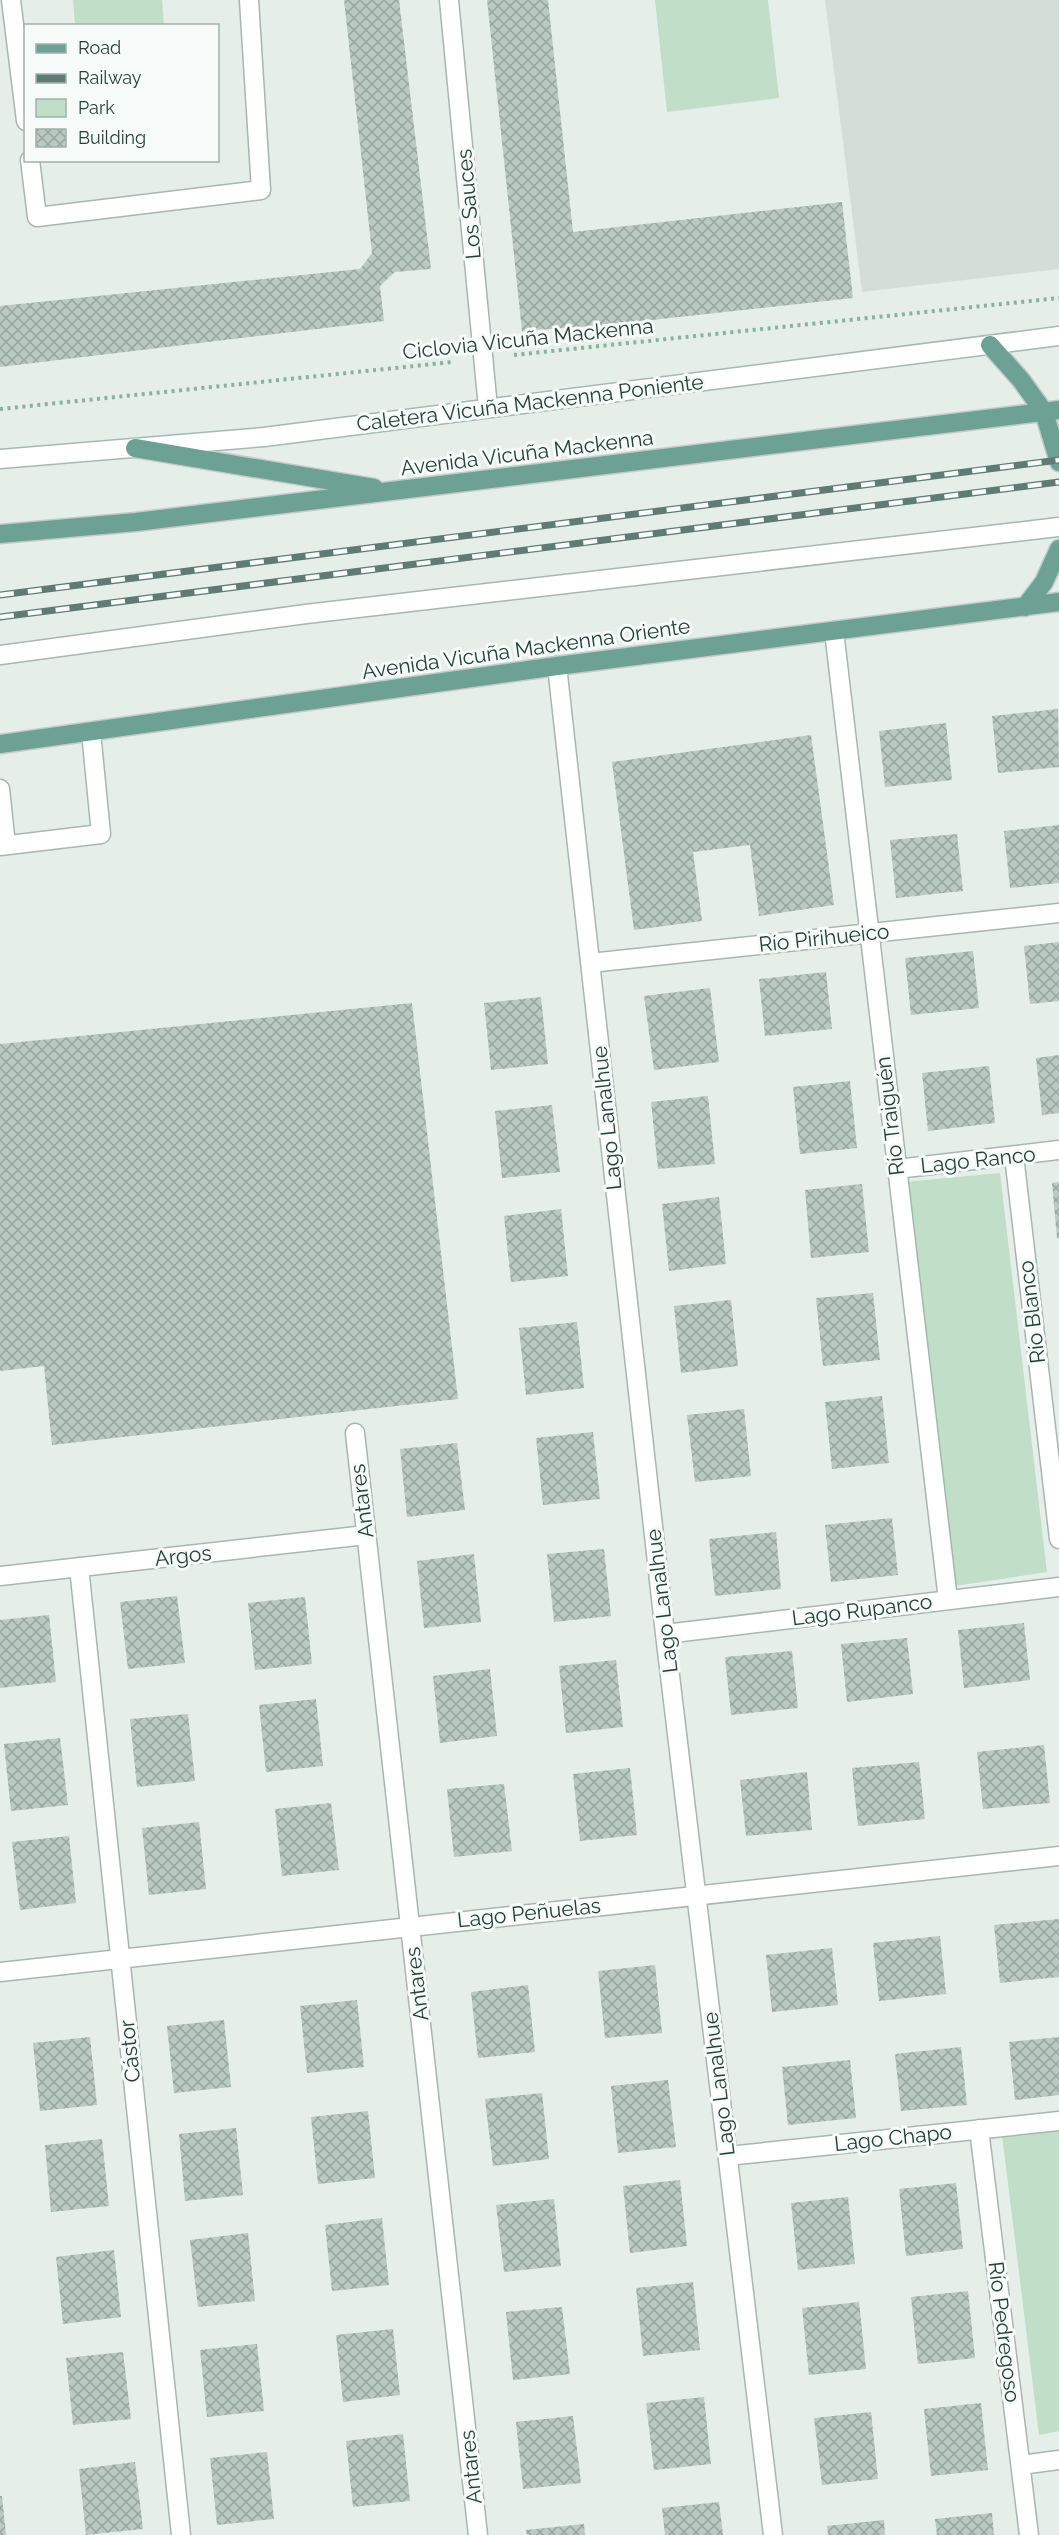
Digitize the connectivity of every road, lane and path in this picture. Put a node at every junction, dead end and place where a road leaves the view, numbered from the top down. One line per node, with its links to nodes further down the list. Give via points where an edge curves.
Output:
1 (11, 0): 4 (street)
2 (249, 0): 5 (street, via 261,190 37,217)
3 (449, 0): 9 (street, Los Sauces)
4 (24, 105)
5 (30, 162)
6 (1059, 298): 9 (path, Ciclovia Vicuña Mackenna)
7 (1059, 336): 8 (street, Caletera Vicuña Mackenna Poniente)
8 (990, 345): 10 (street, Caletera Vicuña Mackenna Poniente); 12 (main road)
9 (484, 358): 10 (street, Los Sauces); 11 (path, Ciclovia Vicuña Mackenna)
10 (488, 408): 13 (street, Caletera Vicuña Mackenna Poniente, via 264,437)
11 (0, 409)
12 (1051, 411): 15 (main road); 16 (main road, Avenida Vicuña Mackenna)
13 (135, 448): 14 (street, Caletera Vicuña Mackenna Poniente); 16 (main road)
14 (0, 459)
15 (1059, 462)
16 (396, 492): 18 (main road, Avenida Vicuña Mackenna)
17 (1059, 527): 23 (street, via 306,614)
18 (0, 534)
19 (1059, 549): 21 (main road, via 1044,582)
20 (1059, 602): 21 (main road, Avenida Vicuña Mackenna Oriente)
21 (1025, 607): 22 (main road, Avenida Vicuña Mackenna Oriente)
22 (834, 631): 24 (main road, Avenida Vicuña Mackenna Oriente); 30 (street, Río Traiguén)
23 (0, 656)
24 (557, 666): 25 (main road, Avenida Vicuña Mackenna Oriente); 31 (street, Lago Lanalhue)
25 (91, 732): 26 (main road, Avenida Vicuña Mackenna Oriente); 28 (street, via 101,834)
26 (0, 744)
27 (0, 789): 28 (street)
28 (3, 846)
29 (1059, 913): 30 (street, Río Pirihueico)
30 (868, 933): 31 (street, Río Pirihueico); 34 (street, Río Traiguén)
31 (590, 963): 42 (street, Lago Lanalhue)
32 (1059, 1150): 33 (street, Lago Ranco)
33 (1014, 1156): 34 (street, Lago Ranco); 37 (street, Río Blanco)
34 (897, 1169): 41 (street, Río Traiguén)
35 (355, 1433): 36 (street, Antares)
36 (366, 1535): 38 (street, Argos); 45 (street, Antares)
37 (1059, 1539)
38 (80, 1567): 39 (street, Argos); 46 (street, Cástor)
39 (0, 1576)
40 (1059, 1587): 41 (street, Lago Rupanco)
41 (948, 1600): 42 (street, Lago Rupanco)
42 (665, 1634): 44 (street, Lago Lanalhue)
43 (1059, 1856): 44 (street, Lago Peñuelas)
44 (696, 1895): 45 (street, Lago Peñuelas); 50 (street, Lago Lanalhue)
45 (410, 1926): 46 (street, Lago Peñuelas); 54 (street, Antares)
46 (120, 1959): 47 (street, Lago Peñuelas); 53 (street, Cástor)
47 (0, 1972)
48 (1059, 2121): 49 (street, Lago Chapo)
49 (979, 2129): 50 (street, Lago Chapo); 52 (street, Río Pedregoso)
50 (728, 2156): 55 (street, Lago Lanalhue)
51 (1059, 2460): 52 (street)
52 (1021, 2465): 56 (street, Río Pedregoso)
53 (181, 2535)
54 (478, 2535)
55 (773, 2535)
56 (1029, 2535)

